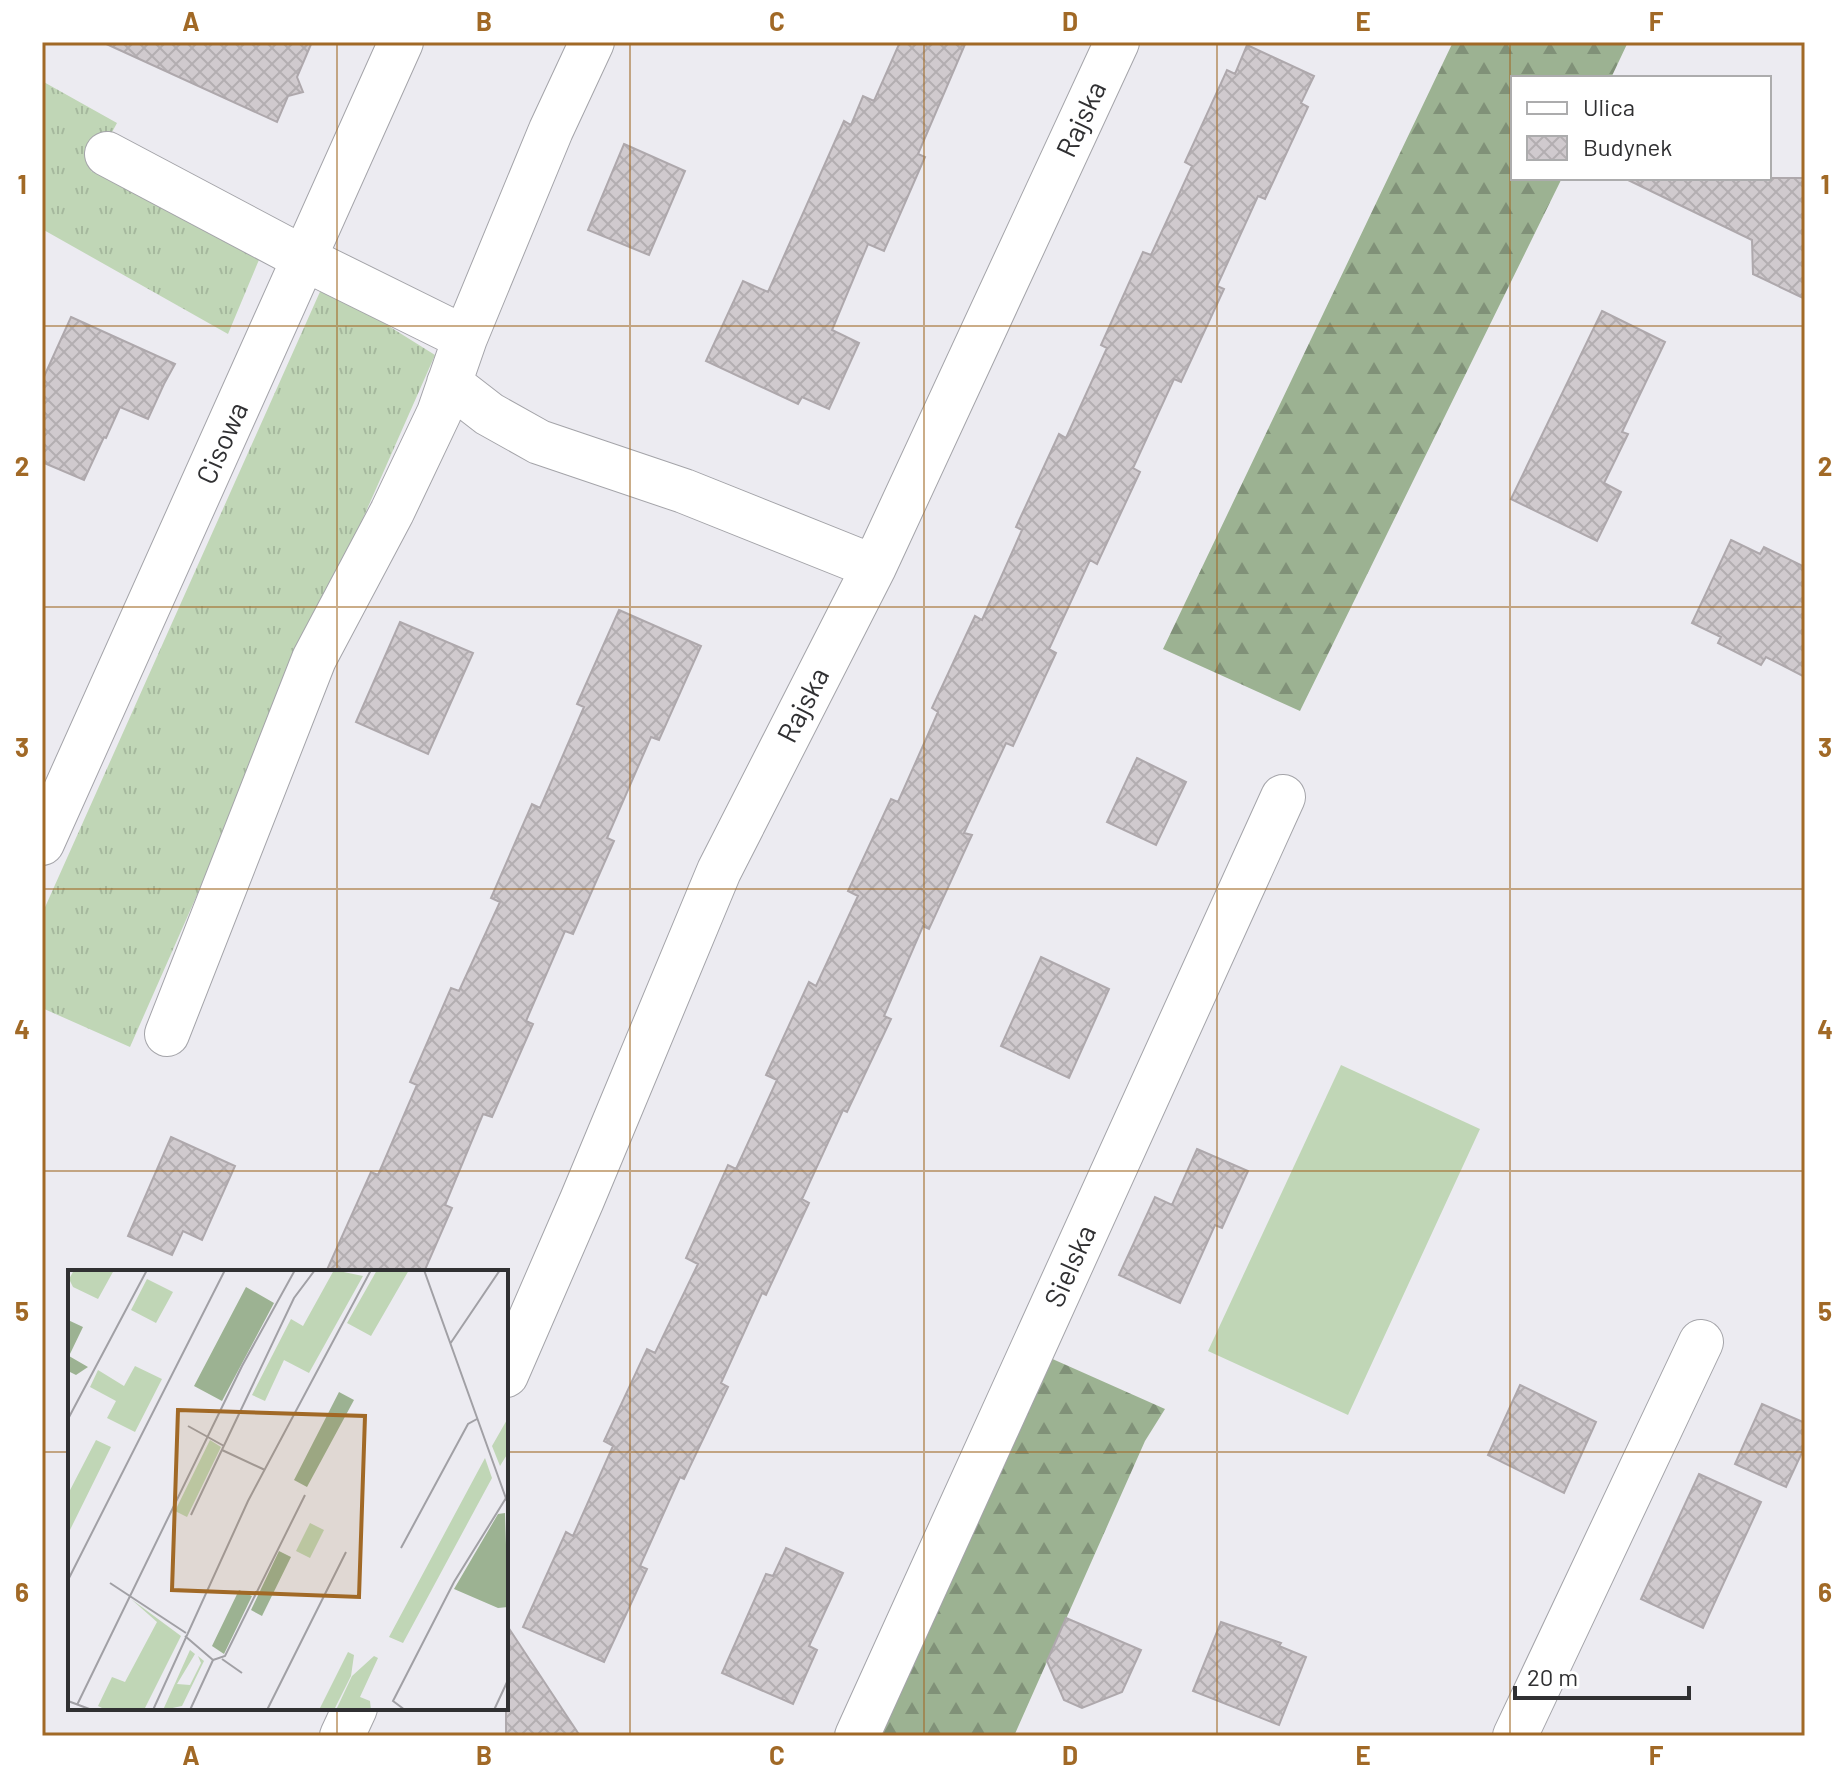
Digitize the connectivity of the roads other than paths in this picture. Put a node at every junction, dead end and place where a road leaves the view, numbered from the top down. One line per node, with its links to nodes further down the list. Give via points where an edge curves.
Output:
1 (401, 42): 5 (street, Cisowa)
2 (592, 42): 6 (street)
3 (1117, 42): 8 (street, Rajska)
4 (107, 154): 5 (street)
5 (305, 259): 6 (street); 10 (street, Cisowa)
6 (465, 338): 7 (street)
7 (449, 383): 8 (street, via 539,442 684,491); 11 (street, via 392,512 314,659)
8 (874, 567): 13 (street, Rajska, via 719,871)
9 (1283, 797): 16 (street, Sielska)
10 (42, 843)
11 (167, 1034)
12 (1701, 1342): 17 (street)
13 (508, 1370)
14 (354, 1710): 15 (street)
15 (342, 1736)
16 (857, 1736)
17 (1515, 1736)

